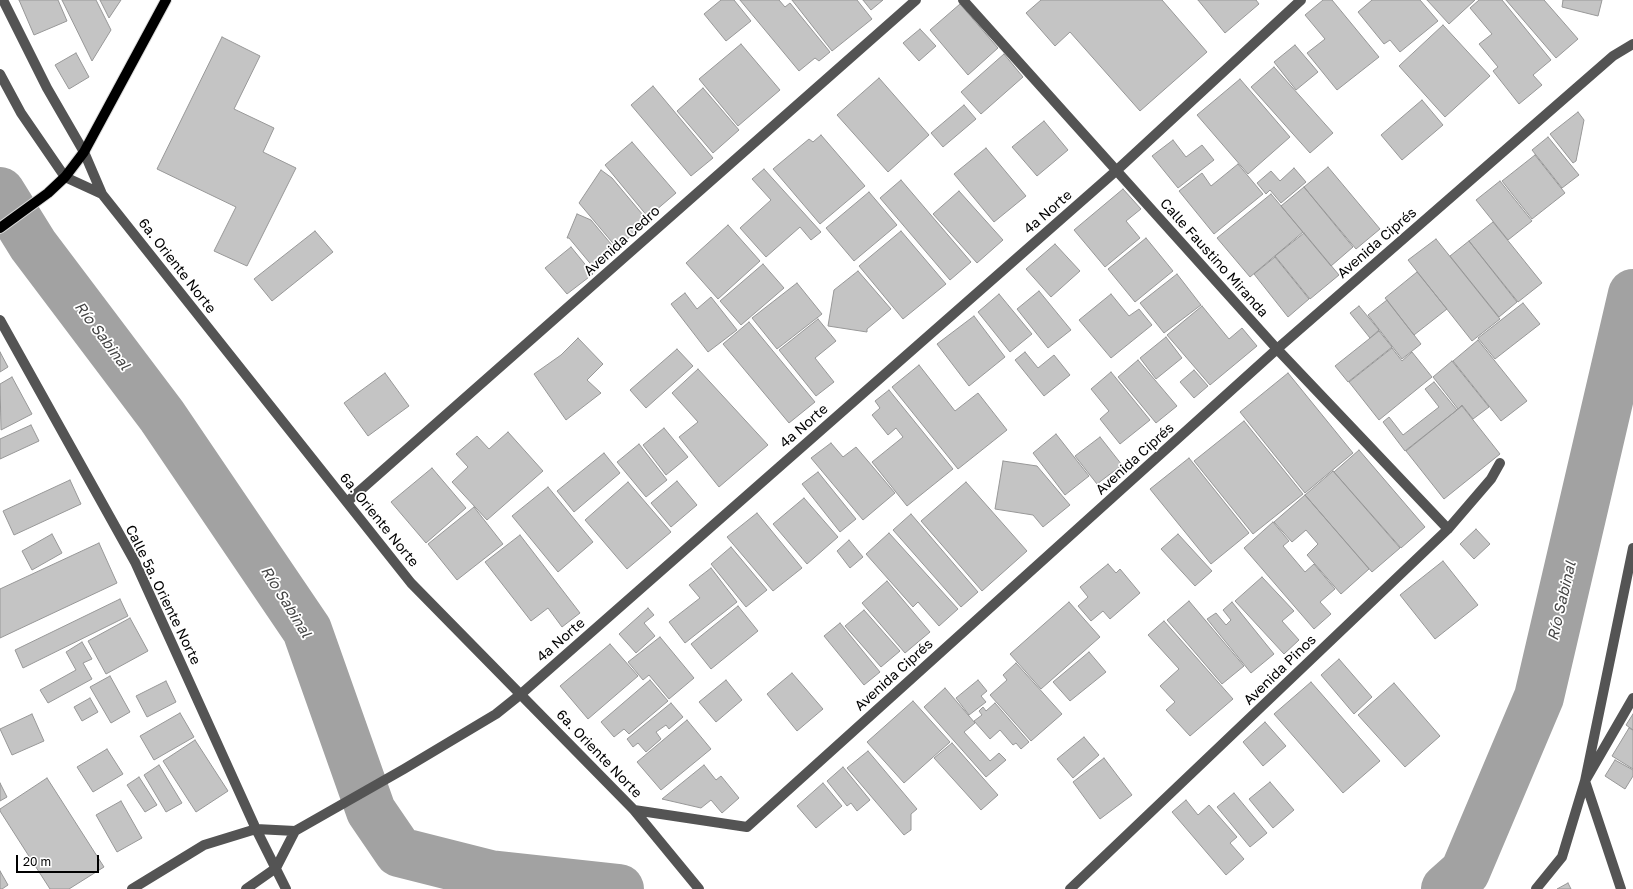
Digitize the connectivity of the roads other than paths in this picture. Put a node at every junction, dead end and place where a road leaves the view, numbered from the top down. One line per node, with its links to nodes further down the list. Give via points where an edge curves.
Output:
1 (4, 0): 8 (street, 6a. Oriente Norte, via 47,88)
2 (166, 0): 8 (main road)
3 (916, 0): 16 (street, Avenida Cedro)
4 (963, 0): 9 (street, Calle Faustino Miranda)
5 (1301, 0): 9 (street, 4a Norte)
6 (1628, 46): 14 (street, Avenida Ciprés, via 1613,56)
7 (0, 74): 10 (street, via 21,113)
8 (84, 152): 10 (main road); 11 (street, 6a. Oriente Norte)
9 (1117, 170): 14 (street, Calle Faustino Miranda); 19 (street, 4a Norte)
10 (65, 177): 11 (street, 6a. Oriente Norte); 12 (main road, via 48,194)
11 (102, 194): 16 (street, 6a. Oriente Norte)
12 (0, 228)
13 (0, 320): 23 (street, Calle 5a. Oriente Norte, via 135,562)
14 (1277, 349): 17 (street, Calle Faustino Miranda); 22 (street, Avenida Ciprés, via 746,827)
15 (1500, 463): 17 (street, Avenida Pinos, via 1491,479)
16 (347, 502): 19 (street, 6a. Oriente Norte, via 411,583)
17 (1448, 529): 30 (street, Avenida Pinos)
18 (1633, 548): 21 (street)
19 (521, 694): 22 (street, 6a. Oriente Norte); 24 (street, 4a Norte, via 496,714)
20 (1633, 698): 21 (street)
21 (1584, 781): 31 (street, via 1562,857); 32 (street)
22 (634, 810): 29 (street, 6a. Oriente Norte)
23 (256, 829): 24 (street); 25 (street, Calle 5a. Oriente Norte); 26 (street, via 204,845)
24 (295, 831): 25 (street)
25 (276, 868): 27 (street); 28 (street, Calle 5a. Oriente Norte)
26 (132, 889)
27 (246, 889)
28 (286, 889)
29 (699, 889)
30 (1070, 889)
31 (1536, 889)
32 (1621, 889)

